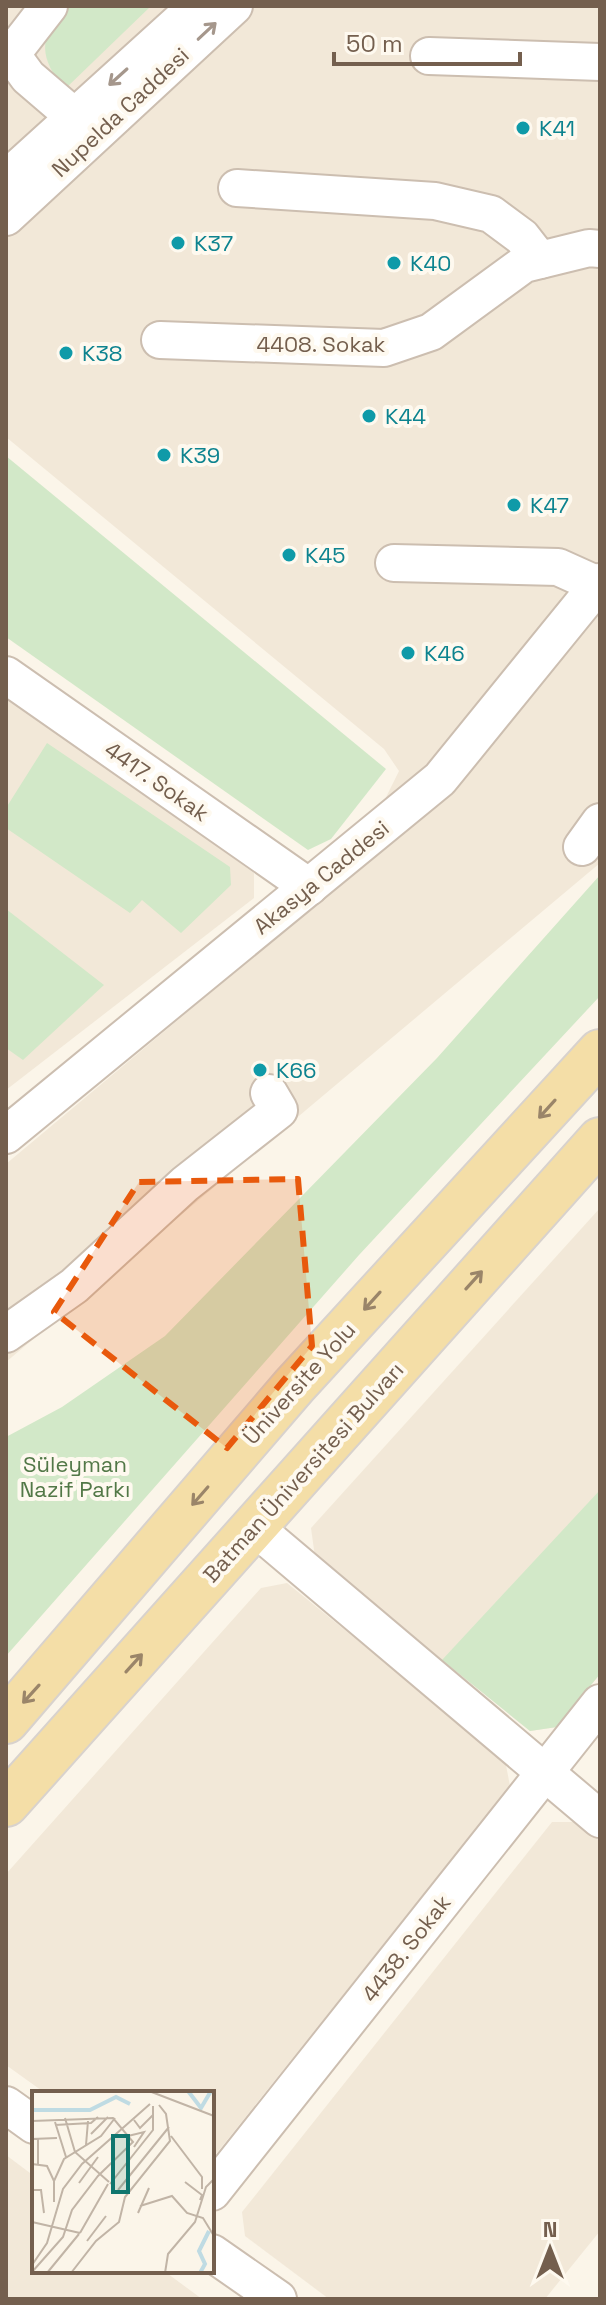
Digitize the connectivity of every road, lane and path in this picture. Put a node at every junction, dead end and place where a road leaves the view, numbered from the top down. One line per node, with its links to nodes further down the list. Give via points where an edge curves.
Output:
1 (49, 6): 6 (street)
2 (197, 6): 7 (street, Nupelda Caddesi, one-way to 7)
3 (234, 6): 7 (street, Nupelda Caddesi, one-way to 3)
4 (429, 56): 5 (street)
5 (600, 62)
6 (13, 68): 7 (street)
7 (85, 126): 8 (street, Nupelda Caddesi); 10 (street, Nupelda Caddesi)
8 (6, 179)
9 (237, 188): 12 (street, via 435,201 491,214 522,237)
10 (6, 217)
11 (600, 249): 12 (street, 4408. Sokak)
12 (540, 260): 13 (street, 4408. Sokak, via 524,264 431,332 384,348)
13 (160, 340)
14 (394, 563): 15 (street, via 558,567)
15 (599, 584): 17 (street, Akasya Caddesi, via 440,779)
16 (6, 675): 17 (street, 4417. Sokak)
17 (309, 887): 20 (street, Akasya Caddesi)
18 (600, 1052): 25 (main road, Üniversite Yolu, one-way to 25, via 294,1386)
19 (269, 1093): 22 (street, via 279,1110 185,1184 74,1286)
20 (6, 1135)
21 (600, 1140): 23 (main road, Batman Üniversitesi Bulvarı, one-way to 21)
22 (6, 1334)
23 (253, 1526): 26 (street); 27 (main road, Batman Üniversitesi Bulvarı, one-way to 23)
24 (600, 1703): 26 (street, 4438. Sokak)
25 (6, 1721)
26 (543, 1774): 28 (street); 31 (street, 4438. Sokak)
27 (6, 1804)
28 (600, 1819)
29 (6, 2105): 30 (street)
30 (32, 2124)
31 (214, 2189)
32 (214, 2254): 33 (street)
33 (278, 2299)

